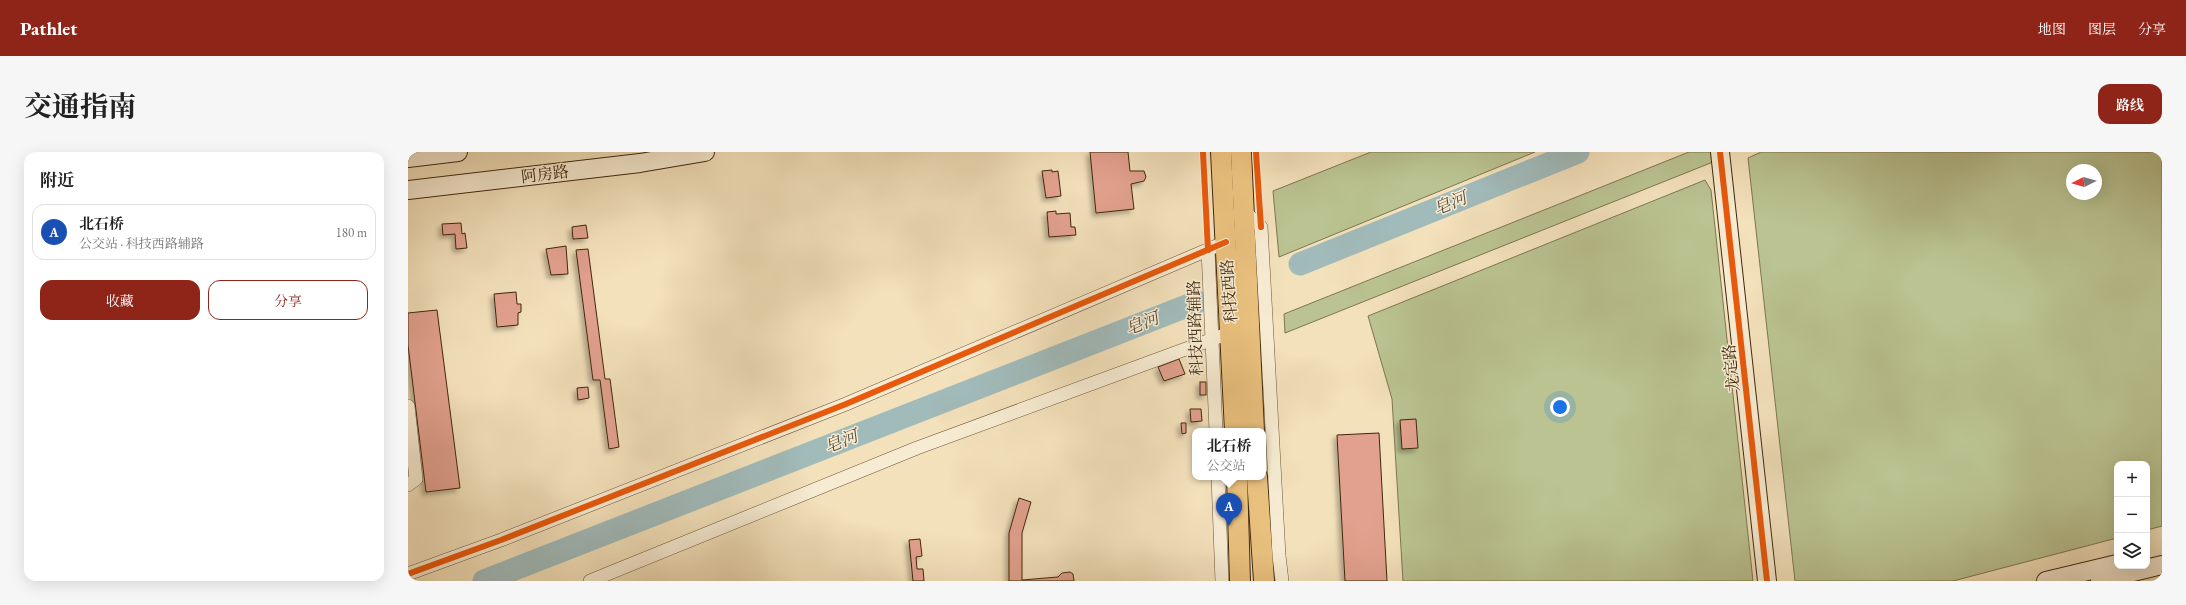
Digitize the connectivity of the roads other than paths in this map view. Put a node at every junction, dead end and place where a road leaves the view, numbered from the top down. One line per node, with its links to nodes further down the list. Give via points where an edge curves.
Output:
1 (458, 152): 6 (street)
2 (705, 152): 7 (street, 阿房路, via 640,163)
3 (1221, 152): 9 (main road, 科技西路)
4 (1241, 152): 8 (main road, 科技西路)
5 (1720, 152): 30 (street, 龙定路)
6 (408, 158)
7 (408, 190)
8 (1243, 210): 15 (main road, 科技西路); 29 (street, via 1261,227 1278,556)
9 (1217, 246): 10 (main road, 科技西路); 11 (street, 科技西路辅路); 24 (street, via 846,404)
10 (1232, 332): 11 (street); 14 (main road, 科技西路)
11 (1212, 339): 13 (street, 科技西路辅路); 25 (street, via 917,448)
12 (408, 406): 19 (street, via 416,479)
13 (1216, 428)
14 (1236, 428)
15 (1254, 428)
16 (1218, 480): 26 (street)
17 (1237, 480): 27 (main road)
18 (1257, 480): 28 (main road)
19 (408, 485)
20 (2162, 553): 21 (street)
21 (2150, 555)
22 (2114, 565): 31 (street)
23 (2162, 565): 32 (street)
24 (408, 574)
25 (590, 581)
26 (1222, 581)
27 (1240, 581)
28 (1264, 581)
29 (1282, 581)
30 (1767, 581)
31 (2046, 581)
32 (2098, 581)

